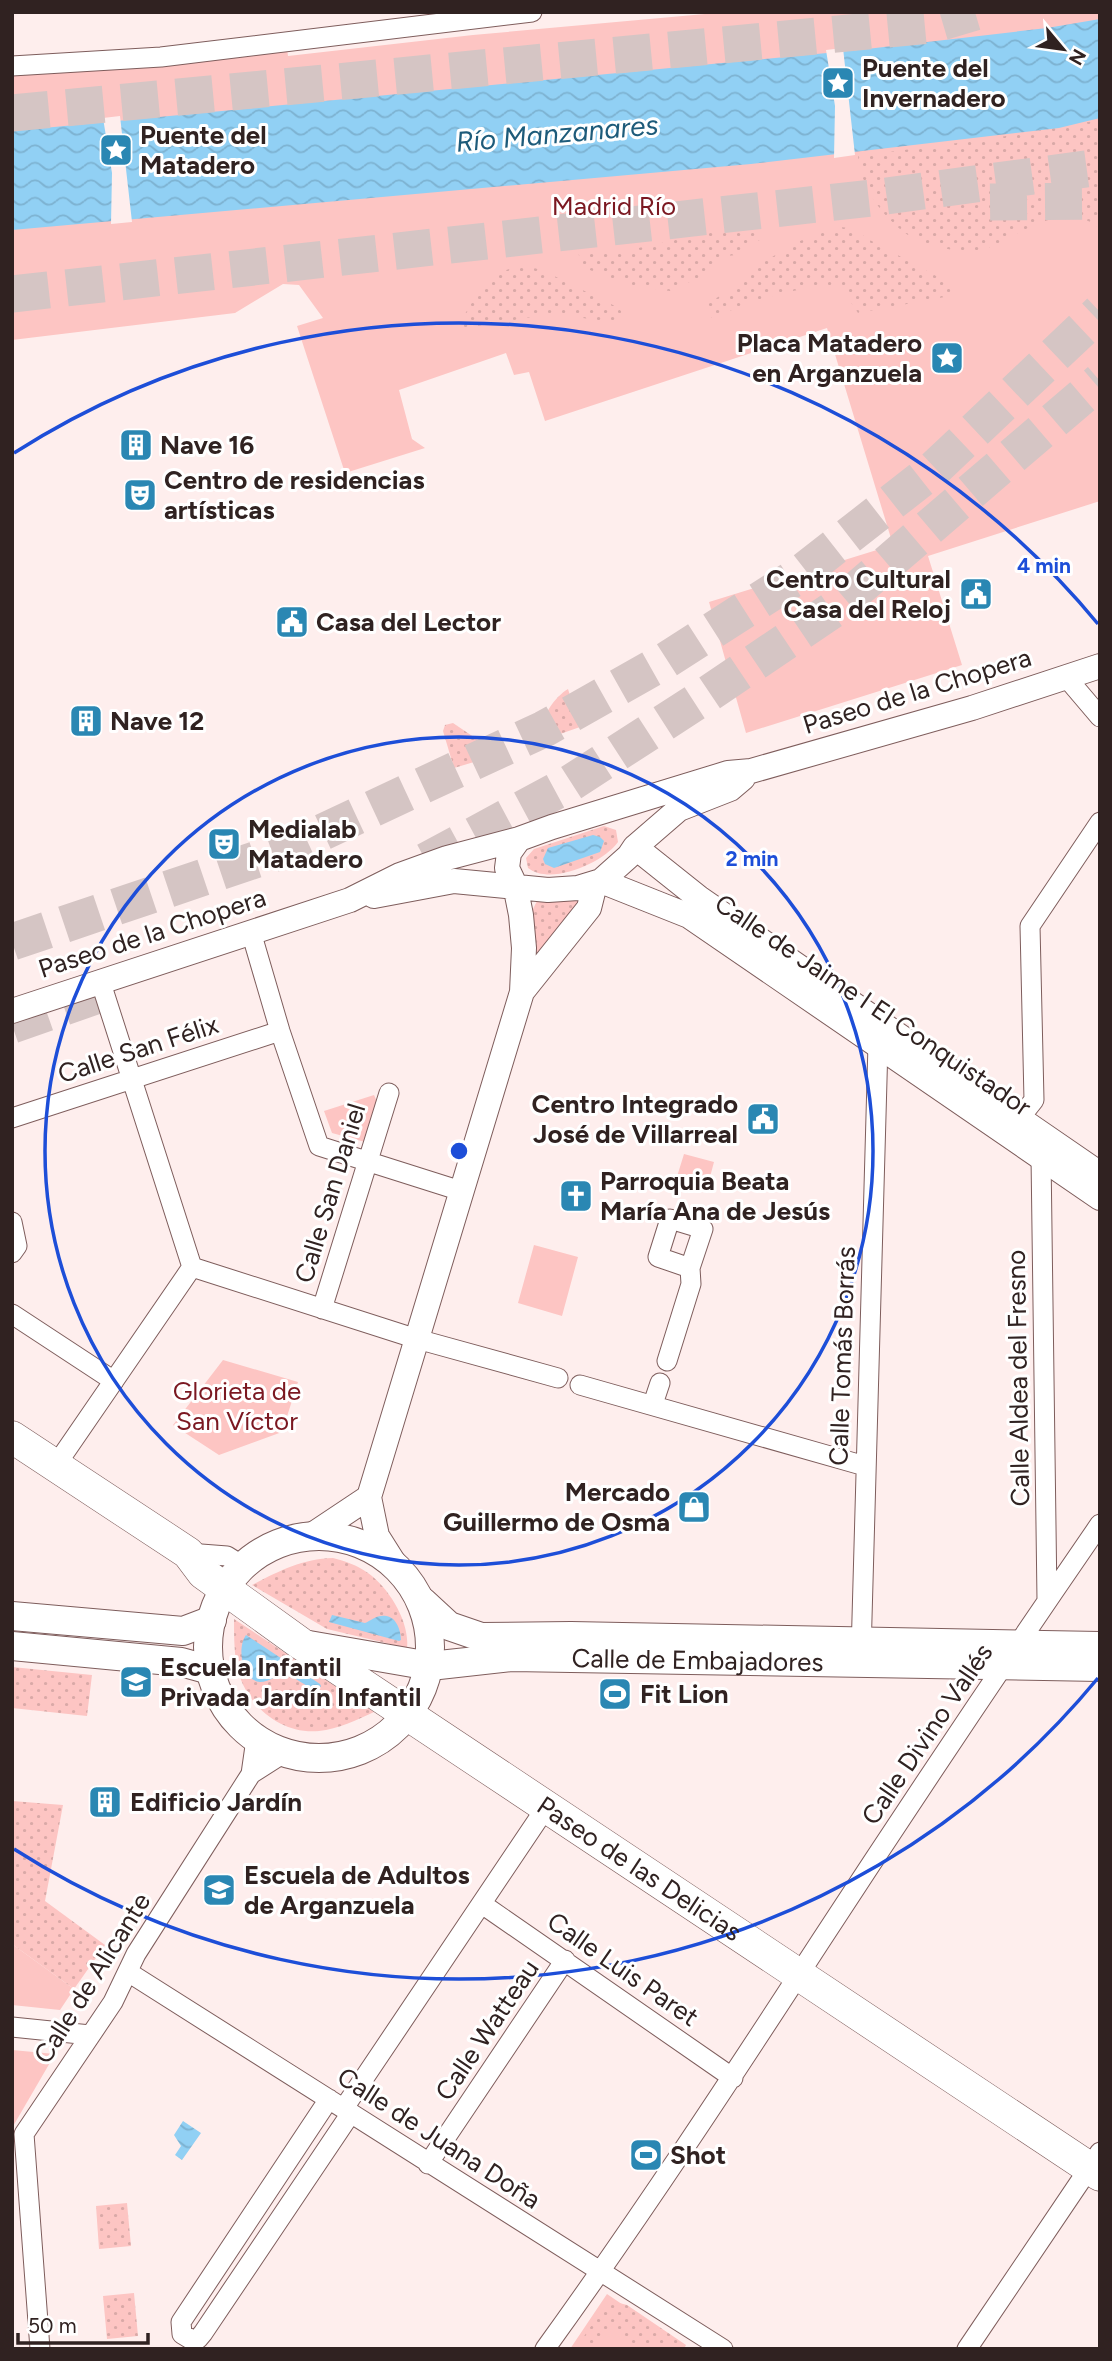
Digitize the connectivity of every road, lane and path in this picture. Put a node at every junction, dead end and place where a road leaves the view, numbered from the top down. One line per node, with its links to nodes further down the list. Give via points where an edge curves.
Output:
1 (532, 12): 2 (street, via 161,57)
2 (12, 66)
3 (1100, 666): 4 (street, Paseo de la Chopera)
4 (1066, 677): 5 (street); 6 (street, Paseo de la Chopera)
5 (1100, 717)
6 (751, 771): 7 (street, Paseo de la Chopera, via 727,773); 10 (street, Paseo de la Chopera, via 730,789 679,809)
7 (604, 811): 9 (street, Paseo de la Chopera); 10 (street, via 624,820)
8 (1100, 822): 24 (street, via 1030,926 1034,1100)
9 (519, 839): 12 (street, via 509,853 507,868); 13 (street, Paseo de la Chopera, via 447,858)
10 (635, 847): 11 (street, Paseo de la Chopera); 18 (street, Calle de Jaime I El Conquistador, via 699,898)
11 (598, 882): 12 (street, Paseo de la Chopera, via 548,890); 16 (street, via 589,908); 20 (street, Calle de Jaime I El Conquistador, via 689,916)
12 (515, 885): 13 (street, Paseo de la Chopera, via 454,881); 16 (street, via 524,948)
13 (350, 900): 14 (street, Paseo de la Chopera)
14 (251, 932): 15 (street, Paseo de la Chopera); 19 (street)
15 (100, 980): 17 (street, Paseo de la Chopera); 21 (street)
16 (522, 992): 28 (street)
17 (12, 1011)
18 (865, 1012): 20 (street, Calle Tomás Borrás); 24 (street, Calle de Jaime I El Conquistador)
19 (280, 1031): 21 (street, Calle San Félix); 26 (street, via 318,1146)
20 (878, 1044): 25 (street, Calle de Jaime I El Conquistador); 44 (street, Calle Tomás Borrás)
21 (131, 1079): 23 (street, Calle San Félix); 31 (street)
22 (389, 1093): 26 (street, Calle San Daniel)
23 (12, 1118)
24 (1019, 1118): 27 (street, Calle de Jaime I El Conquistador)
25 (1041, 1156): 27 (street, Calle de Jaime I El Conquistador); 51 (street, Calle Aldea del Fresno)
26 (369, 1160): 28 (street); 33 (street, Calle San Daniel)
27 (1097, 1188)
28 (461, 1191): 35 (street)
29 (12, 1222): 30 (street, via 17,1246)
30 (12, 1253)
31 (192, 1268): 33 (street); 38 (street)
32 (691, 1276): 36 (street)
33 (322, 1309): 35 (street)
34 (12, 1314): 38 (street)
35 (417, 1339): 37 (street); 45 (street)
36 (667, 1361)
37 (558, 1378)
38 (114, 1381): 43 (street)
39 (660, 1383): 41 (street)
40 (580, 1385): 41 (street)
41 (653, 1404): 44 (street)
42 (12, 1437): 43 (main road, Paseo de las Delicias)
43 (57, 1465): 49 (main road, Paseo de las Delicias, via 188,1553 203,1573)
44 (865, 1466): 57 (street, Calle Tomás Borrás)
45 (369, 1497): 47 (street); 48 (street, via 377,1535)
46 (1100, 1524): 51 (street, Calle Divino Vallés)
47 (312, 1535): 48 (main road, via 341,1537); 49 (main road, via 275,1545)
48 (394, 1563): 50 (main road)
49 (234, 1577): 53 (main road); 54 (main road, Paseo de las Delicias)
50 (421, 1600): 57 (main road, Calle de Embajadores, via 449,1626 481,1637); 59 (main road, via 429,1621)
51 (1047, 1600): 58 (street, Calle Divino Vallés)
52 (12, 1616): 53 (main road, via 183,1631)
53 (212, 1620): 61 (main road)
54 (300, 1643): 59 (main road, Calle de Embajadores); 62 (main road, Paseo de las Delicias)
55 (12, 1646): 61 (main road, via 181,1662)
56 (1100, 1646): 58 (main road, Calle de Embajadores)
57 (861, 1652): 58 (main road, Calle de Embajadores); 59 (main road, Calle de Embajadores, via 512,1657)
58 (1011, 1655): 60 (main road, Calle de Embajadores); 70 (street, Calle Divino Vallés)
59 (430, 1666): 62 (main road)
60 (1100, 1667)
61 (210, 1670): 63 (main road, via 229,1712)
62 (409, 1714): 64 (main road, via 390,1734 366,1749 311,1759); 66 (main road, Paseo de las Delicias)
63 (256, 1739): 64 (main road); 65 (street, Calle de Alicante)
64 (284, 1753): 65 (street, Calle de Alicante)
65 (251, 1774): 69 (street, Calle de Alicante)
66 (547, 1806): 67 (street); 70 (main road, Paseo de las Delicias)
67 (482, 1903): 68 (street, Calle Luis Paret); 74 (street)
68 (565, 1960): 73 (street, Calle Luis Paret); 75 (street, Calle Watteau)
69 (128, 1972): 72 (street, Calle de Alicante); 74 (street, Calle de Juana Doña)
70 (800, 1975): 73 (street, Calle Divino Vallés); 76 (main road, Paseo de las Delicias)
71 (12, 2027): 72 (street)
72 (90, 2035): 78 (street, Calle de Alicante, via 24,2134)
73 (733, 2078): 77 (street, Calle Divino Vallés)
74 (341, 2107): 74 (street, via 181,2322 182,2333 192,2340 203,2333); 75 (street, Calle de Juana Doña)
75 (428, 2164): 77 (street, Calle de Juana Doña)
76 (1096, 2165): 81 (street)
77 (601, 2272): 79 (street, Calle Divino Vallés); 80 (street, Calle de Juana Doña)
78 (40, 2349)
79 (545, 2349)
80 (723, 2349)
81 (967, 2349)

